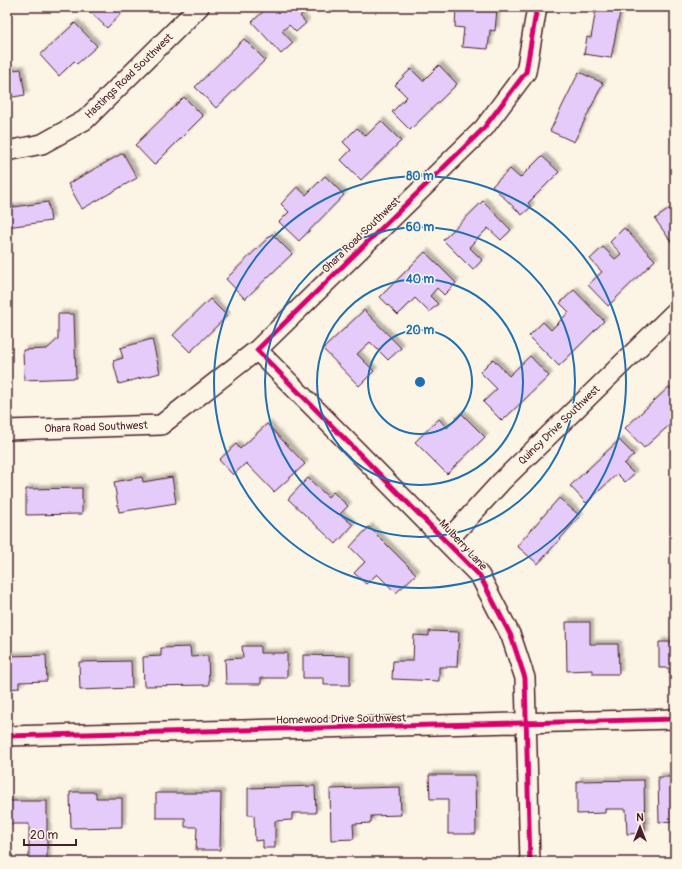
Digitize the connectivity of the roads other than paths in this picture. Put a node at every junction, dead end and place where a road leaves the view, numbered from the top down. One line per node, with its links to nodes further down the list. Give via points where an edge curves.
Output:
1 (199, 7): 3 (street, Hastings Road Southwest, via 85,120 42,144)
2 (537, 7): 5 (street, Ohara Road Southwest, via 526,72 484,128)
3 (7, 151)
4 (675, 312): 7 (street, Quincy Drive Southwest, via 501,482)
5 (258, 350): 6 (street, Ohara Road Southwest, via 161,425); 7 (street, Mulberry Lane)
6 (7, 430)
7 (446, 541): 9 (street, Mulberry Lane, via 480,576 511,636 525,678)
8 (675, 719): 9 (street, Homewood Drive Southwest)
9 (526, 724): 10 (street, Homewood Drive Southwest); 11 (street, Mulberry Lane)
10 (7, 736)
11 (530, 862)

